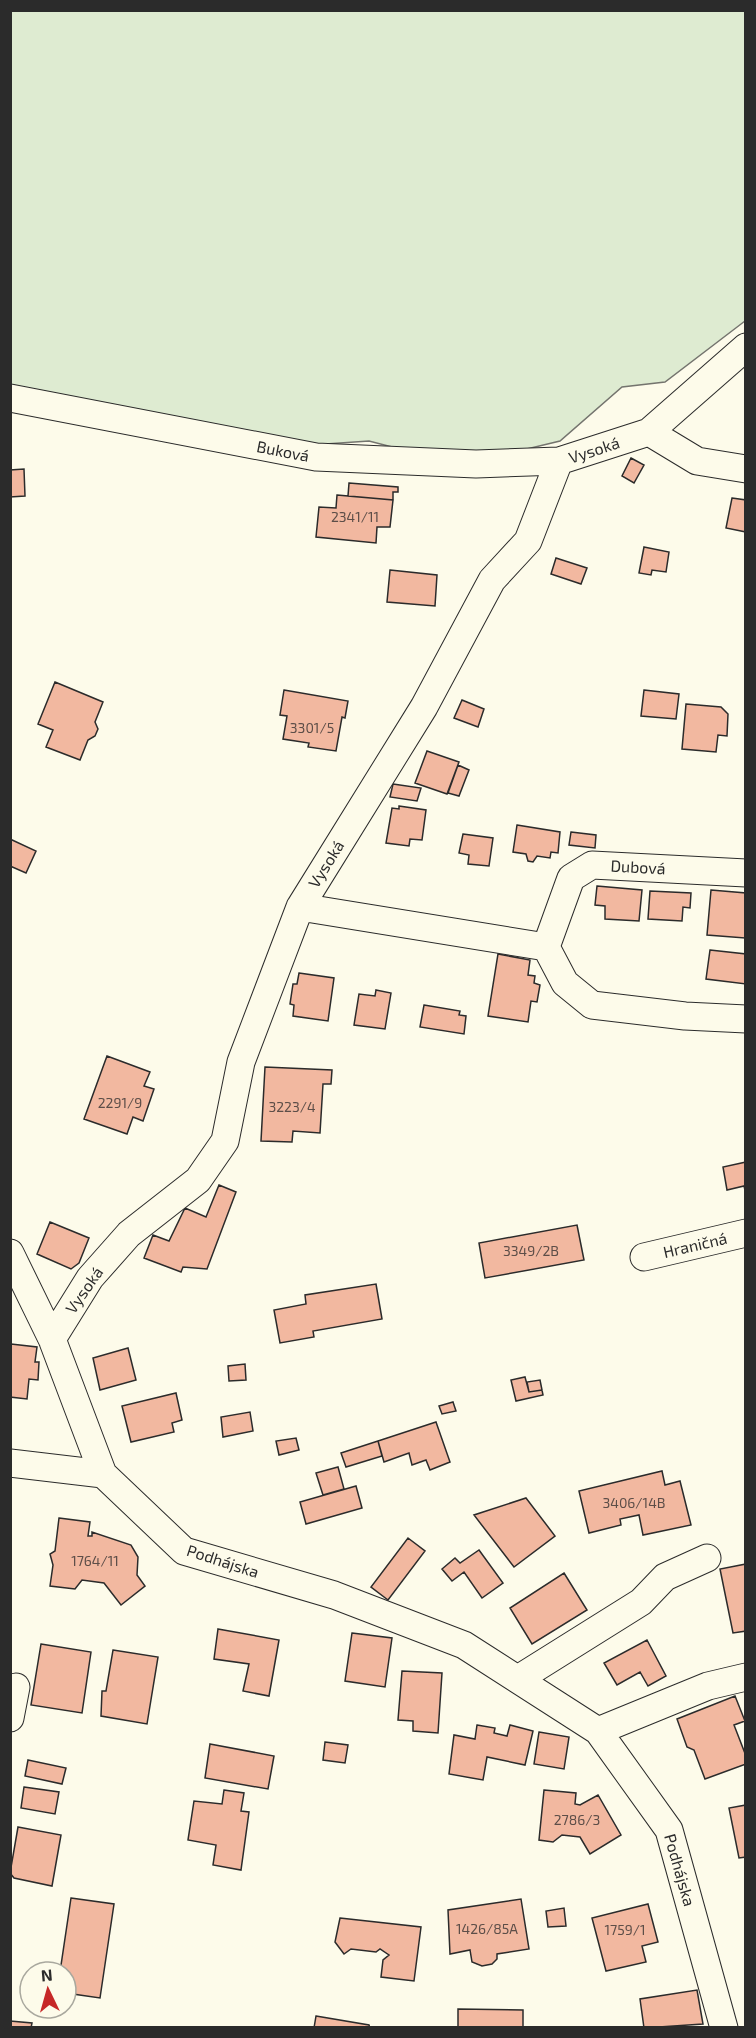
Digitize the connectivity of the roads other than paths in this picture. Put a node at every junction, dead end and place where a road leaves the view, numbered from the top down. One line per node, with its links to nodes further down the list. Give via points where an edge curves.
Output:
1 (746, 347): 3 (street, Vysoká)
2 (10, 398): 4 (street, Buková, via 316,457 476,464)
3 (649, 432): 4 (street, Vysoká); 5 (street, via 697,461)
4 (560, 461): 7 (street, Vysoká, via 528,541 492,580 424,707)
5 (746, 470)
6 (746, 873): 8 (street, Dubová, via 592,865 572,878)
7 (300, 907): 8 (street); 13 (street, Vysoká, via 241,1062 225,1141 198,1180 129,1234 90,1278)
8 (546, 947): 9 (street, via 565,983 592,1005)
9 (746, 1019)
10 (746, 1233): 12 (street, Hraničná)
11 (10, 1253): 13 (street, Podhájska)
12 (644, 1257)
13 (52, 1339): 15 (street, Podhájska)
14 (10, 1463): 15 (street)
15 (102, 1474): 18 (street, Podhájska, via 184,1551 334,1595 464,1645)
16 (707, 1558): 18 (street, via 665,1577 641,1602)
17 (746, 1677): 21 (street, via 708,1686)
18 (518, 1679): 21 (street, Podhájska)
19 (16, 1687): 20 (street)
20 (10, 1718)
21 (598, 1731): 22 (street, Podhájska, via 669,1830)
22 (724, 2028)

